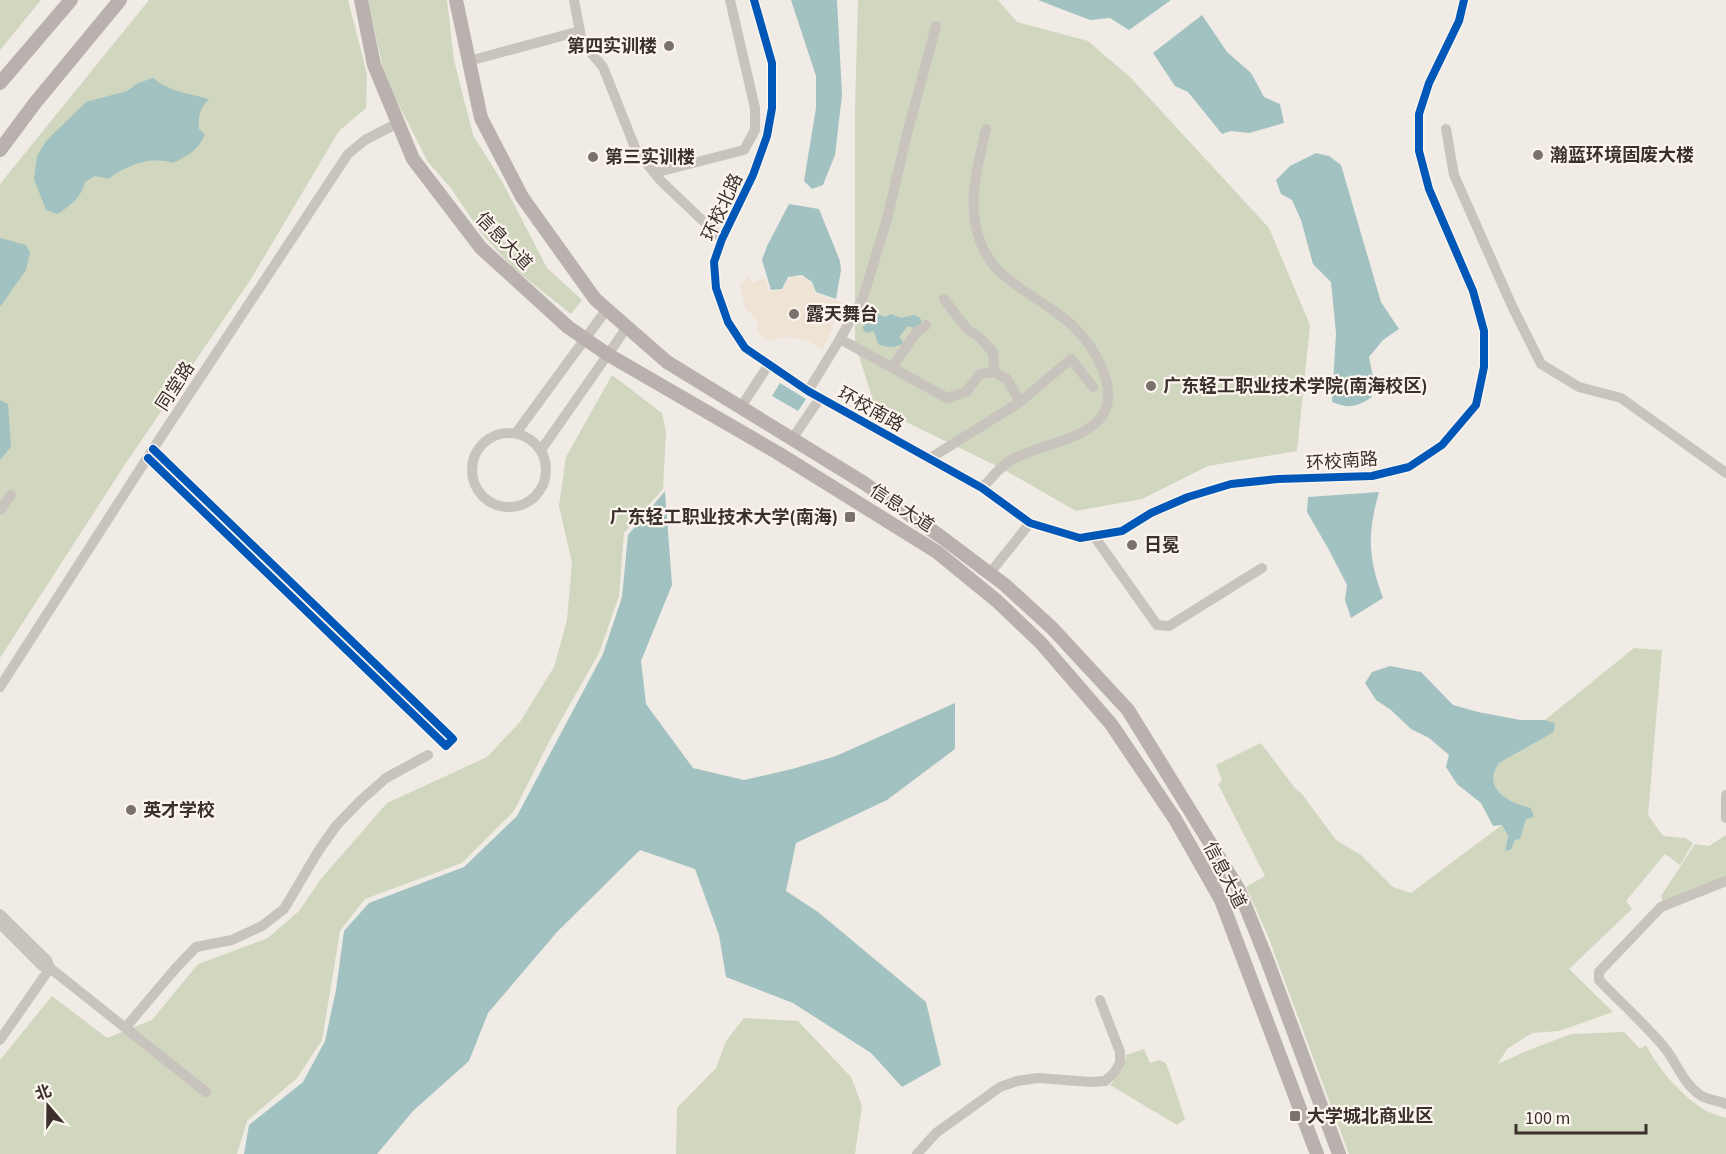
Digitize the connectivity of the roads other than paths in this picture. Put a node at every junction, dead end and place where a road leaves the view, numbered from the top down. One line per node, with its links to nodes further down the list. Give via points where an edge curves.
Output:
1 (71, 0): 12 (main road)
2 (120, 0): 16 (main road)
3 (360, 0): 13 (main road, 信息大道, via 374,65)
4 (456, 0): 11 (main road, 信息大道)
5 (574, 0): 10 (street)
6 (730, 0): 17 (street, via 755,108 755,130 744,150)
7 (753, 0): 18 (street, 环校北路, via 772,63 772,108 753,175)
8 (1464, 0): 44 (street, 环校南路, via 1459,21 1429,82 1419,114 1419,151 1429,189 1473,291 1484,331 1484,367 1476,405 1442,445 1409,467 1372,476 1231,484 1188,496 1122,531)
9 (936, 26): 24 (street, via 863,298)
10 (580, 31): 11 (street); 17 (street, via 582,42 603,67 636,150)
11 (469, 61): 20 (main road, 信息大道, via 481,118 522,197 595,299)
12 (0, 83)
13 (398, 123): 23 (main road, 信息大道, via 413,159 481,248); 37 (street, 同堂路, via 348,154)
14 (986, 129): 40 (street, via 974,182 974,217 980,242 998,270 1073,326 1092,349 1109,387 1108,401 1099,420 1083,432 1009,461)
15 (1446, 129): 39 (street, via 1454,175 1542,364 1580,387 1621,398)
16 (0, 150)
17 (654, 172): 18 (street)
18 (722, 239): 26 (street, 环校北路, via 714,262 716,288 728,322 745,348)
19 (944, 298): 28 (street, via 967,329 993,352)
20 (607, 309): 22 (main road, 信息大道); 23 (street)
21 (926, 325): 27 (street)
22 (627, 327): 25 (street); 33 (main road, 信息大道, via 667,362)
23 (585, 339): 25 (main road, 信息大道); 34 (street)
24 (840, 339): 27 (street); 30 (street)
25 (607, 354): 36 (street); 62 (main road, 信息大道, via 778,453 937,552 1041,643 1111,724 1175,819 1221,900)
26 (769, 364): 30 (street, 环校北路); 33 (street)
27 (892, 368): 28 (street, via 947,398 966,392 980,374)
28 (994, 372): 32 (street, via 1007,379)
29 (1093, 387): 32 (street, via 1071,359)
30 (808, 391): 31 (street, 环校南路)
31 (820, 398): 35 (street); 38 (street, 环校南路)
32 (1020, 402): 38 (street)
33 (741, 407): 35 (main road, 信息大道)
34 (516, 434): 36 (street, via 532,440); 36 (street, via 507,432 486,440 472,462 475,488 489,502 514,507 537,495 546,475)
35 (792, 439): 46 (main road, 信息大道, via 864,483)
36 (541, 450)
37 (150, 454): 47 (street, 同堂路); 48 (street)
38 (929, 459): 40 (street, 环校南路)
39 (1726, 473)
40 (982, 488): 43 (street, 环校南路)
41 (11, 495): 42 (street)
42 (0, 510)
43 (1030, 524): 44 (street, 环校南路, via 1080,538); 46 (street)
44 (1094, 536): 45 (street, via 1157,625 1168,626)
45 (1262, 568)
46 (990, 573): 63 (main road, 信息大道, via 1052,628 1128,711 1239,890)
47 (0, 687)
48 (449, 743)
49 (428, 755): 57 (street, via 386,778 352,809 319,850 284,909 262,926 232,940 196,947)
50 (1726, 795): 51 (street)
51 (1726, 818)
52 (1726, 881): 60 (street, via 1661,907 1599,972 1599,980 1660,1043 1687,1084 1702,1097)
53 (0, 914): 55 (street, via 47,960)
54 (0, 924): 55 (street, via 42,966)
55 (50, 968): 57 (street); 58 (street)
56 (1100, 1000): 61 (street, via 1120,1052 1120,1063 1114,1073 1105,1080 1091,1082 1038,1078 1000,1087 936,1133)
57 (126, 1027): 59 (street)
58 (0, 1040)
59 (206, 1092)
60 (1726, 1104)
61 (917, 1154)
62 (1317, 1154)
63 (1339, 1154)

